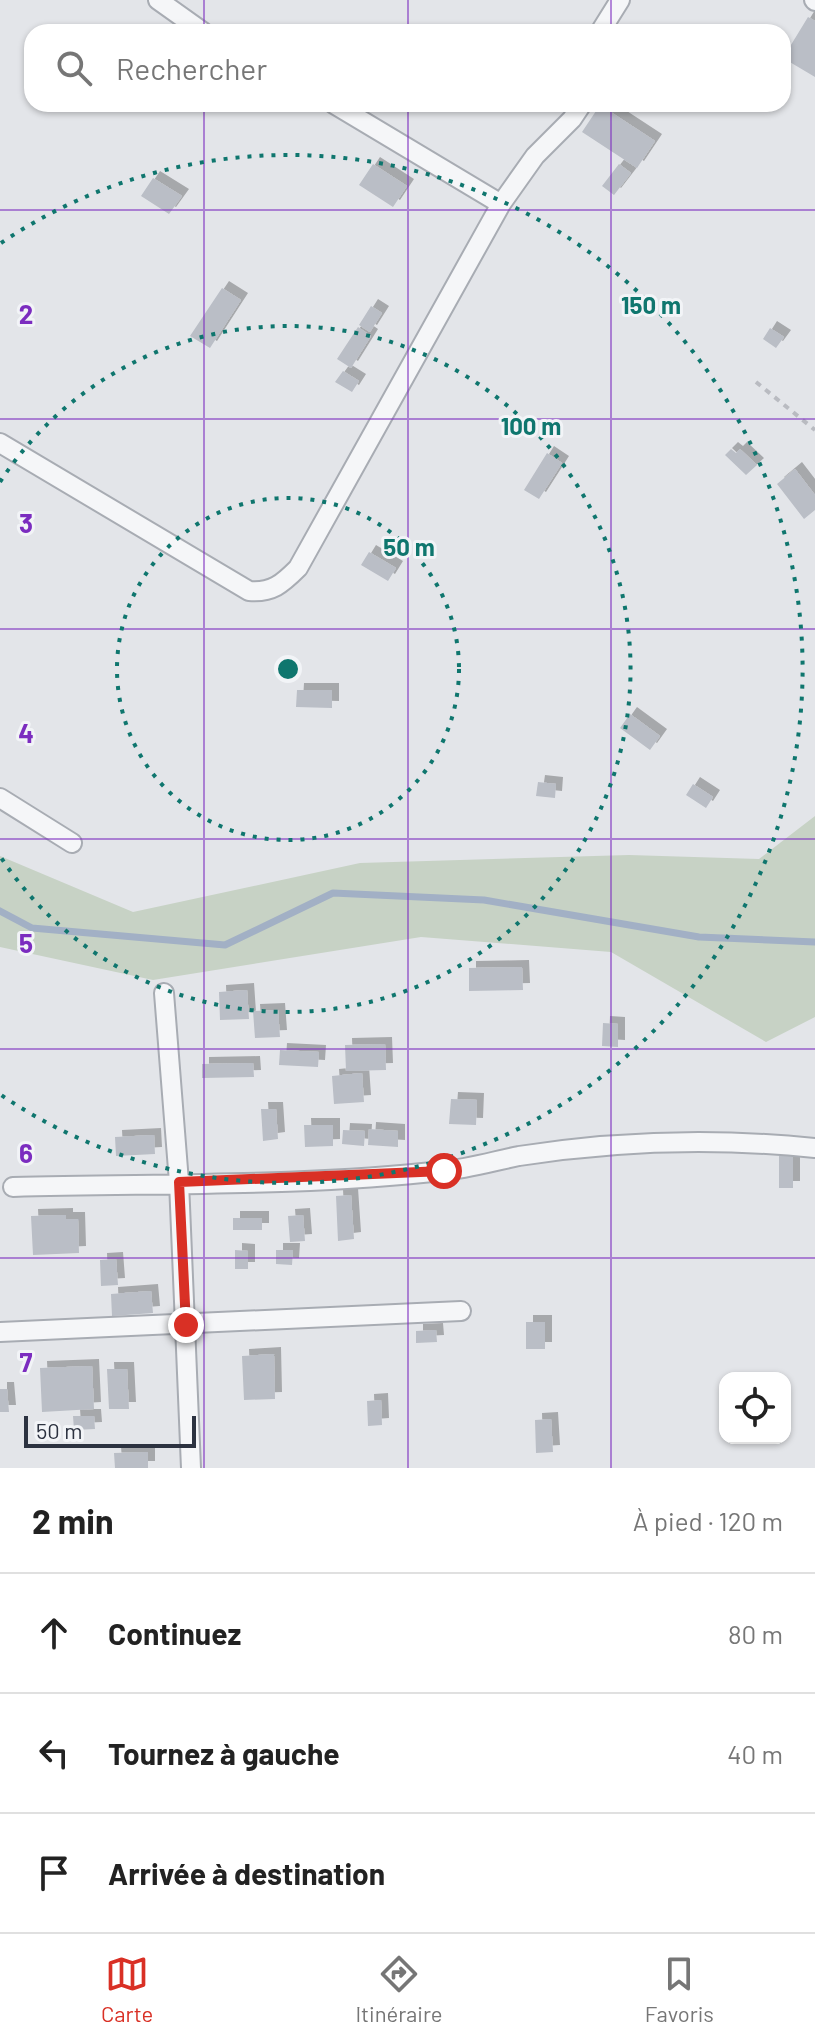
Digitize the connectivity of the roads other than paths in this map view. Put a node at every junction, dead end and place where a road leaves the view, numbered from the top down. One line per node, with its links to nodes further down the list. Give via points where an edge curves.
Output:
1 (158, 0): 3 (street)
2 (620, 0): 4 (street)
3 (192, 24)
4 (605, 24)
5 (347, 112): 7 (street)
6 (577, 112): 7 (street, via 535,156)
7 (501, 204): 8 (street, via 298,568 266,592 249,591)
8 (0, 443)
9 (0, 798): 10 (street)
10 (72, 843)
11 (164, 993): 13 (street)
12 (815, 1148): 13 (street, via 697,1142 603,1147 444,1171)
13 (179, 1182): 14 (street); 16 (street)
14 (13, 1187)
15 (461, 1311): 16 (street)
16 (186, 1325): 17 (street); 18 (street)
17 (0, 1332)
18 (191, 1468)

